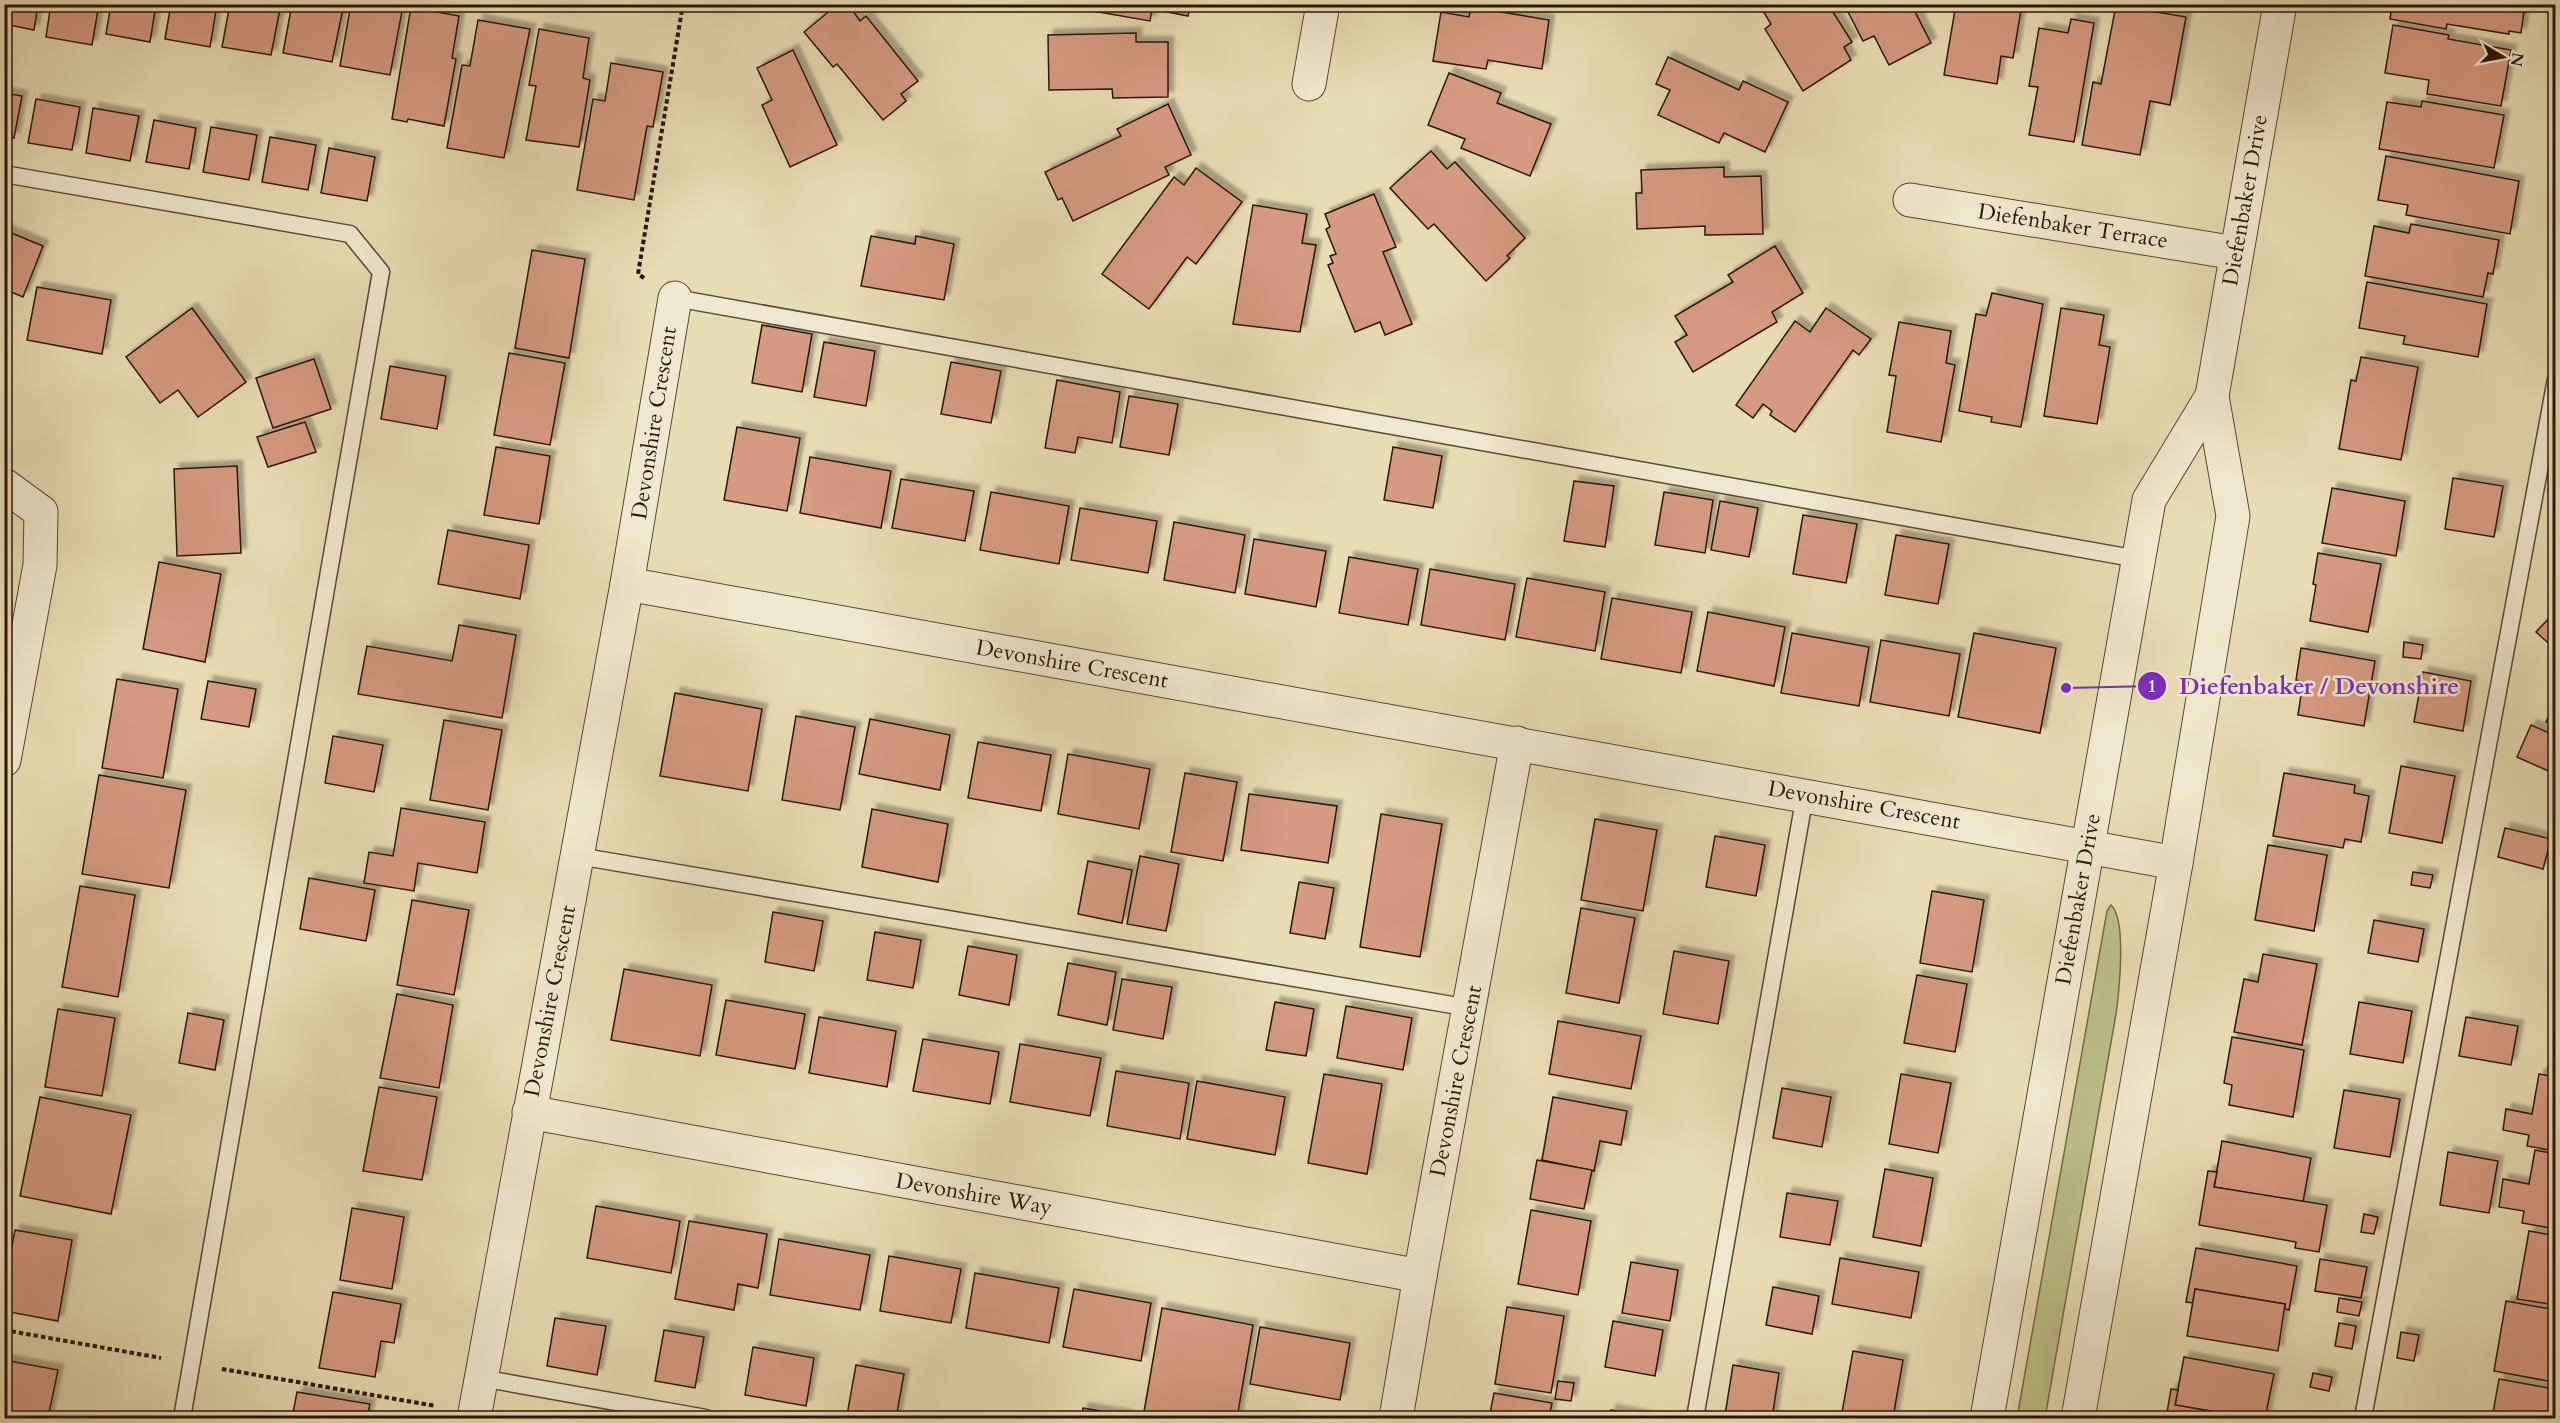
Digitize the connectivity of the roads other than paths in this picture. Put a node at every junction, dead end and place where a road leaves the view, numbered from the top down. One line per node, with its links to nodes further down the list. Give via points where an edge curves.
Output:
1 (1323, 4): 3 (street)
2 (2280, 4): 6 (street, Diefenbaker Drive)
3 (1309, 84)
4 (4, 174): 24 (lane, via 350,234 381,272)
5 (1910, 200): 6 (street, Diefenbaker Terrace)
6 (2236, 253): 9 (street, Diefenbaker Drive)
7 (675, 298): 12 (lane); 13 (street, Devonshire Crescent)
8 (2556, 380): 10 (lane)
9 (2212, 396): 12 (street, Diefenbaker Drive, via 2149,500); 19 (street, Diefenbaker Drive, via 2234,516)
10 (2551, 432): 31 (lane)
11 (4, 485): 15 (street, via 41,512 40,565)
12 (2138, 559): 17 (street, Diefenbaker Drive)
13 (627, 584): 14 (street, Devonshire Crescent); 18 (street, Devonshire Crescent)
14 (1517, 743): 16 (street, Devonshire Crescent); 20 (street, Devonshire Crescent)
15 (4, 760)
16 (1804, 795): 17 (street, Devonshire Crescent); 28 (lane)
17 (2087, 845): 19 (street, Devonshire Crescent); 29 (street, Diefenbaker Drive)
18 (578, 856): 20 (lane); 21 (street, Devonshire Crescent)
19 (2176, 863): 30 (street, Diefenbaker Drive)
20 (1470, 1008): 22 (street, Devonshire Crescent)
21 (529, 1112): 22 (street, Devonshire Way); 23 (street, Devonshire Crescent)
22 (1420, 1276): 27 (street, Devonshire Crescent)
23 (482, 1378): 25 (street, Devonshire Crescent); 26 (lane)
24 (182, 1419)
25 (474, 1419)
26 (706, 1419)
27 (1396, 1419)
28 (1695, 1419)
29 (1987, 1419)
30 (2078, 1419)
31 (2363, 1419)

